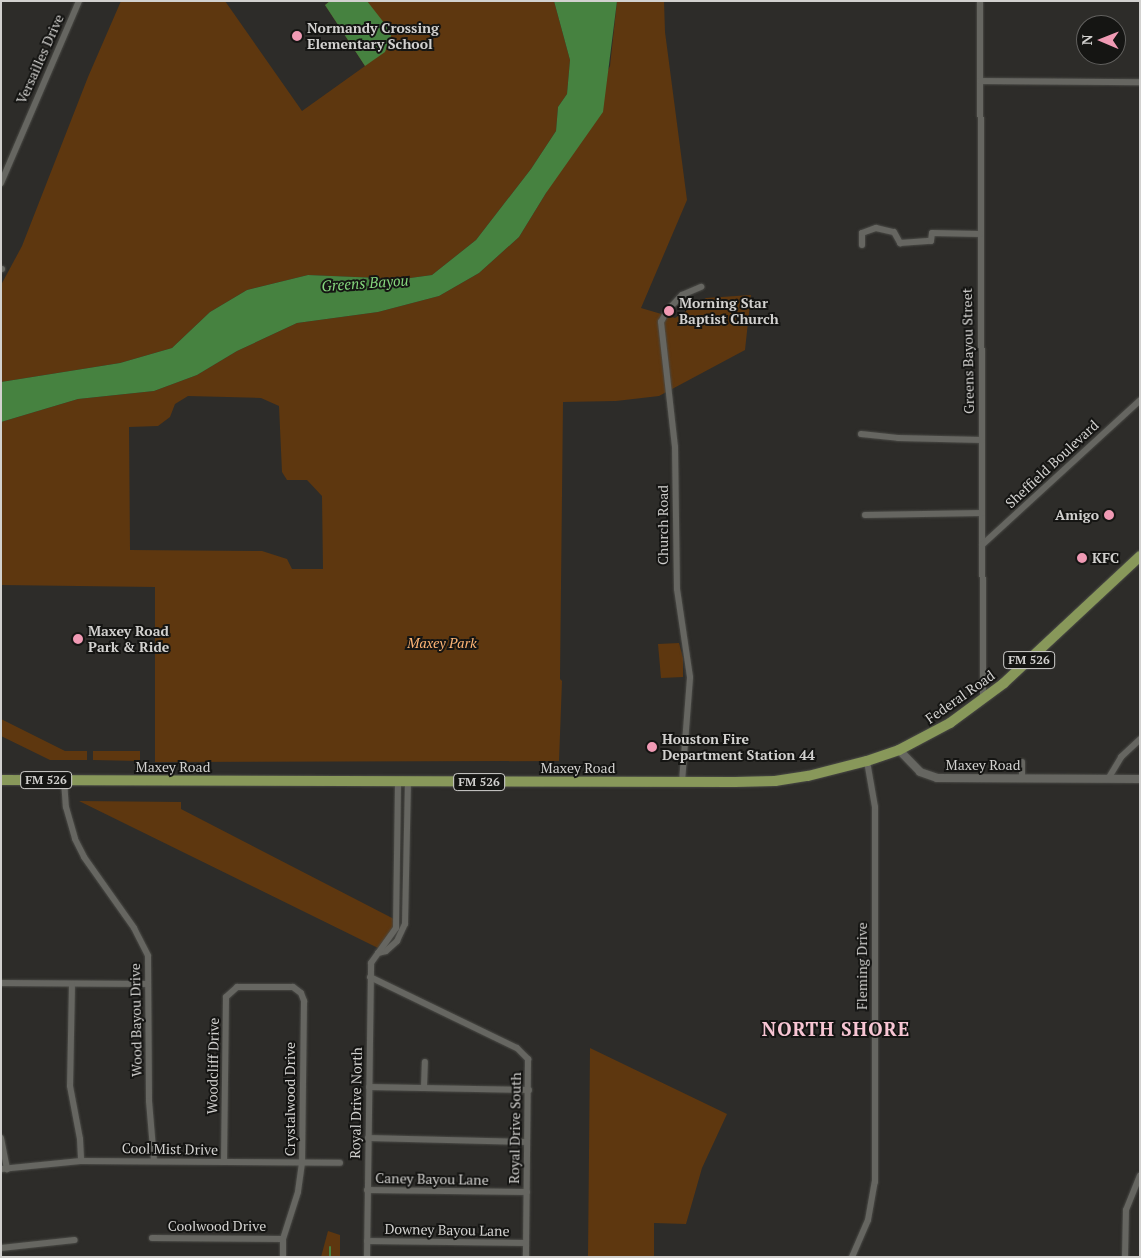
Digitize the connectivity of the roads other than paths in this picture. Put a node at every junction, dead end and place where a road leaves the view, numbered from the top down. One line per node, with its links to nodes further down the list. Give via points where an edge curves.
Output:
1 (79, 1): 5 (street, Versailles Drive)
2 (980, 1): 3 (street, Greens Bayou Street)
3 (980, 81): 4 (street); 6 (street, Greens Bayou Street)
4 (1140, 82)
5 (1, 183)
6 (980, 234): 7 (street, via 932,233 931,241 900,243 894,232 876,228 862,233); 11 (street, Greens Bayou Street)
7 (862, 245)
8 (700, 287): 27 (street, Church Road, via 682,295 667,310 661,322 675,447 677,589 690,677)
9 (1140, 400): 14 (street, Sheffield Boulevard)
10 (861, 434): 11 (street)
11 (982, 440): 12 (street, Greens Bayou Street)
12 (982, 513): 13 (street); 14 (street, Greens Bayou Street)
13 (865, 515)
14 (982, 545): 16 (street, Greens Bayou Street)
15 (1140, 556): 16 (main road, Federal Road / FM 526)
16 (983, 701): 18 (main road, Federal Road / FM 526)
17 (1140, 739): 22 (street, via 1121,757)
18 (899, 750): 19 (main road, Maxey Road / FM 526); 21 (street, Maxey Road, via 920,772 937,778)
19 (867, 762): 27 (main road, Maxey Road / FM 526, via 774,781); 61 (street, Fleming Drive, via 875,807 875,1182 868,1220)
20 (1022, 762): 21 (street)
21 (1022, 779): 22 (street, Maxey Road)
22 (1108, 779): 23 (street, Maxey Road)
23 (1140, 779)
24 (1, 780): 25 (main road, Maxey Road / FM 526)
25 (64, 780): 26 (main road, Maxey Road / FM 526); 34 (street, Wood Bayou Drive, via 66,807 75,839 134,928 148,956)
26 (404, 782): 27 (main road, Maxey Road / FM 526); 28 (street, Royal Drive North); 29 (street)
27 (682, 782)
28 (398, 851): 29 (street); 30 (street, Royal Drive North, via 396,928)
29 (408, 851): 30 (street, via 406,924 397,941 386,951)
30 (378, 953): 31 (street, Royal Drive North, via 371,963)
31 (370, 977): 37 (street, Royal Drive North); 39 (street, Royal Drive South, via 517,1048 528,1059)
32 (1, 983): 33 (street)
33 (72, 984): 34 (street); 43 (street, via 70,1086)
34 (148, 984): 44 (street, Wood Bayou Drive, via 149,1101)
35 (249, 987): 45 (street, Woodcliff Drive, via 236,987 226,997); 46 (street, Crystalwood Drive, via 293,988 301,993 304,1000)
36 (425, 1062): 38 (street)
37 (369, 1087): 38 (street); 41 (street, Royal Drive North)
38 (424, 1087): 39 (street)
39 (529, 1090): 42 (street, Royal Drive South)
40 (1, 1138): 48 (street)
41 (368, 1138): 42 (street); 50 (street, Royal Drive North)
42 (527, 1142): 51 (street, Royal Drive South)
43 (81, 1161): 44 (street, Cool Mist Drive); 48 (street, Cool Mist Drive)
44 (154, 1161): 45 (street, Cool Mist Drive)
45 (224, 1162): 46 (street, Cool Mist Drive)
46 (302, 1163): 47 (street, Cool Mist Drive); 53 (street, Crystalwood Drive, via 298,1192)
47 (340, 1163)
48 (4, 1169)
49 (1140, 1176): 62 (street, via 1126,1210)
50 (367, 1190): 51 (street, Caney Bayou Lane); 55 (street, Royal Drive North)
51 (527, 1192): 56 (street, Royal Drive South)
52 (152, 1238): 53 (street, Coolwood Drive)
53 (283, 1239): 58 (street, Crystalwood Drive)
54 (75, 1240): 57 (street)
55 (367, 1241): 56 (street, Downey Bayou Lane); 59 (street, Royal Drive North)
56 (526, 1243): 60 (street, Royal Drive South)
57 (1, 1248)
58 (282, 1257)
59 (367, 1257)
60 (526, 1257)
61 (852, 1257)
62 (1125, 1257)

